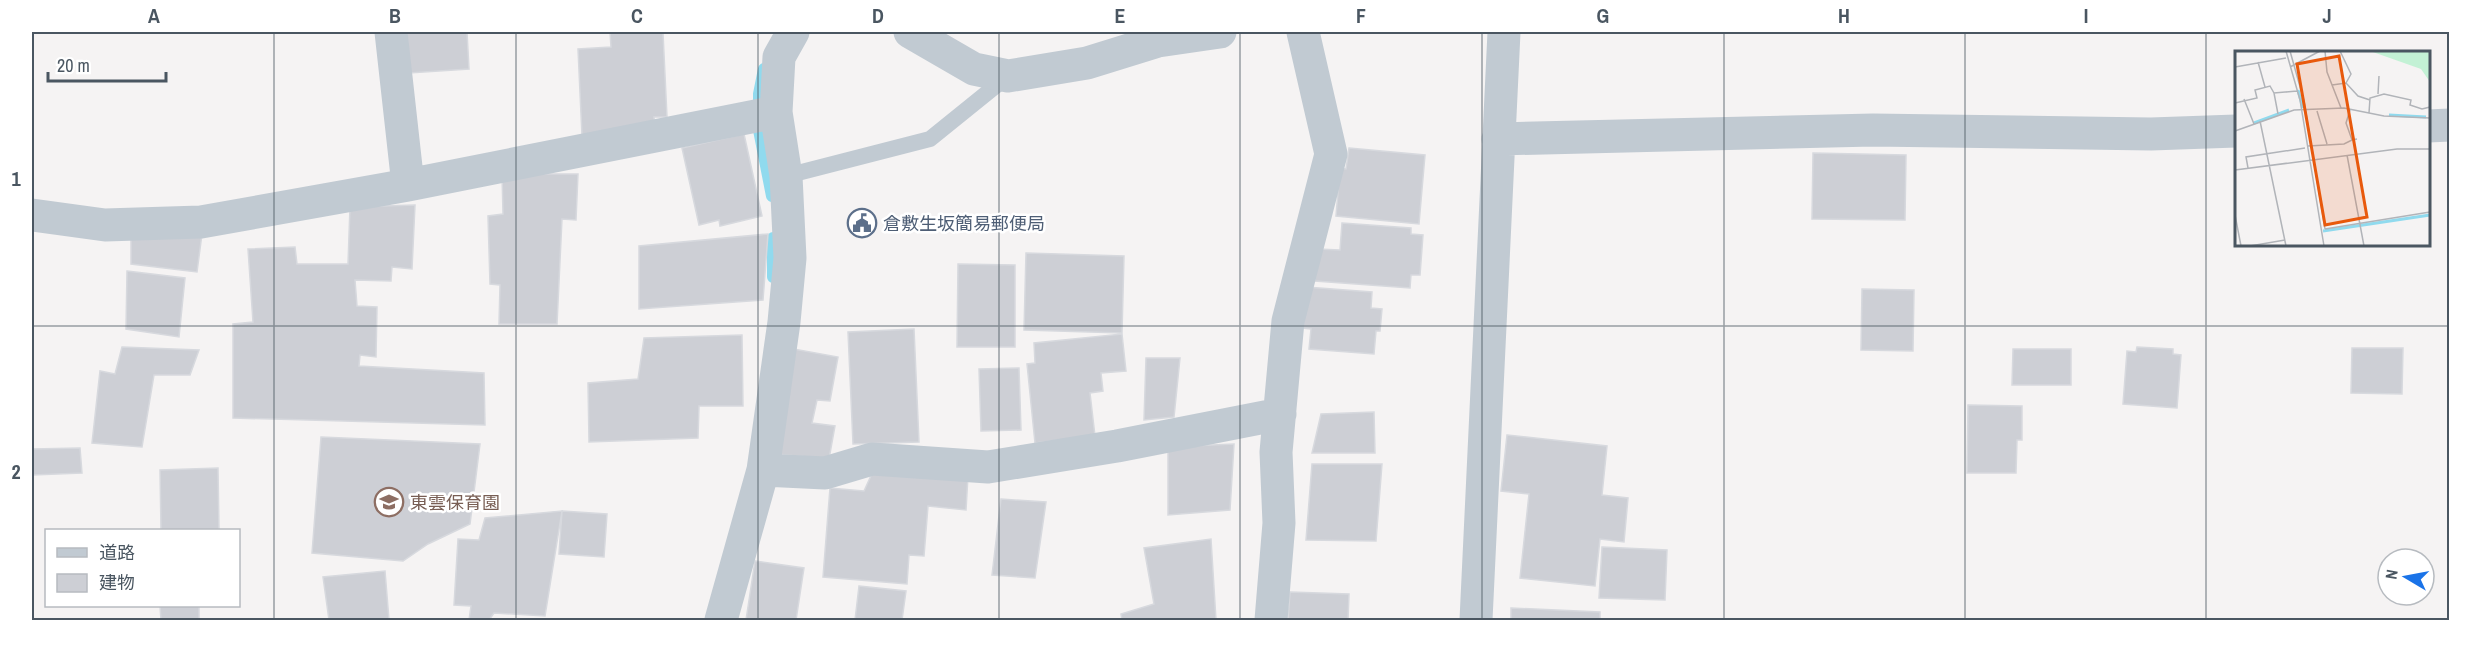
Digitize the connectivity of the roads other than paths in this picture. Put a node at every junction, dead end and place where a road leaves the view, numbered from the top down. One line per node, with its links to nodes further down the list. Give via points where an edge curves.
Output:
1 (391, 32): 14 (street)
2 (793, 32): 8 (street, via 779,57)
3 (910, 32): 7 (street, via 974,69)
4 (1220, 32): 7 (street, via 1158,41 1087,63)
5 (1302, 32): 16 (street, via 1331,154 1288,321)
6 (1504, 32): 12 (street)
7 (1008, 76): 13 (lane, via 930,140)
8 (765, 115): 13 (street); 14 (street)
9 (2450, 125): 10 (street)
10 (2430, 126)
11 (2235, 131): 12 (street, via 2151,134 1874,130)
12 (1498, 139): 20 (street)
13 (786, 176): 17 (street, via 789,258 784,322)
14 (408, 185): 15 (street, via 201,222 105,225)
15 (32, 215)
16 (1280, 414): 17 (street, via 988,467 872,459 825,473); 19 (street, via 1276,452 1279,523)
17 (763, 470): 18 (street)
18 (721, 621)
19 (1271, 621)
20 (1476, 621)

